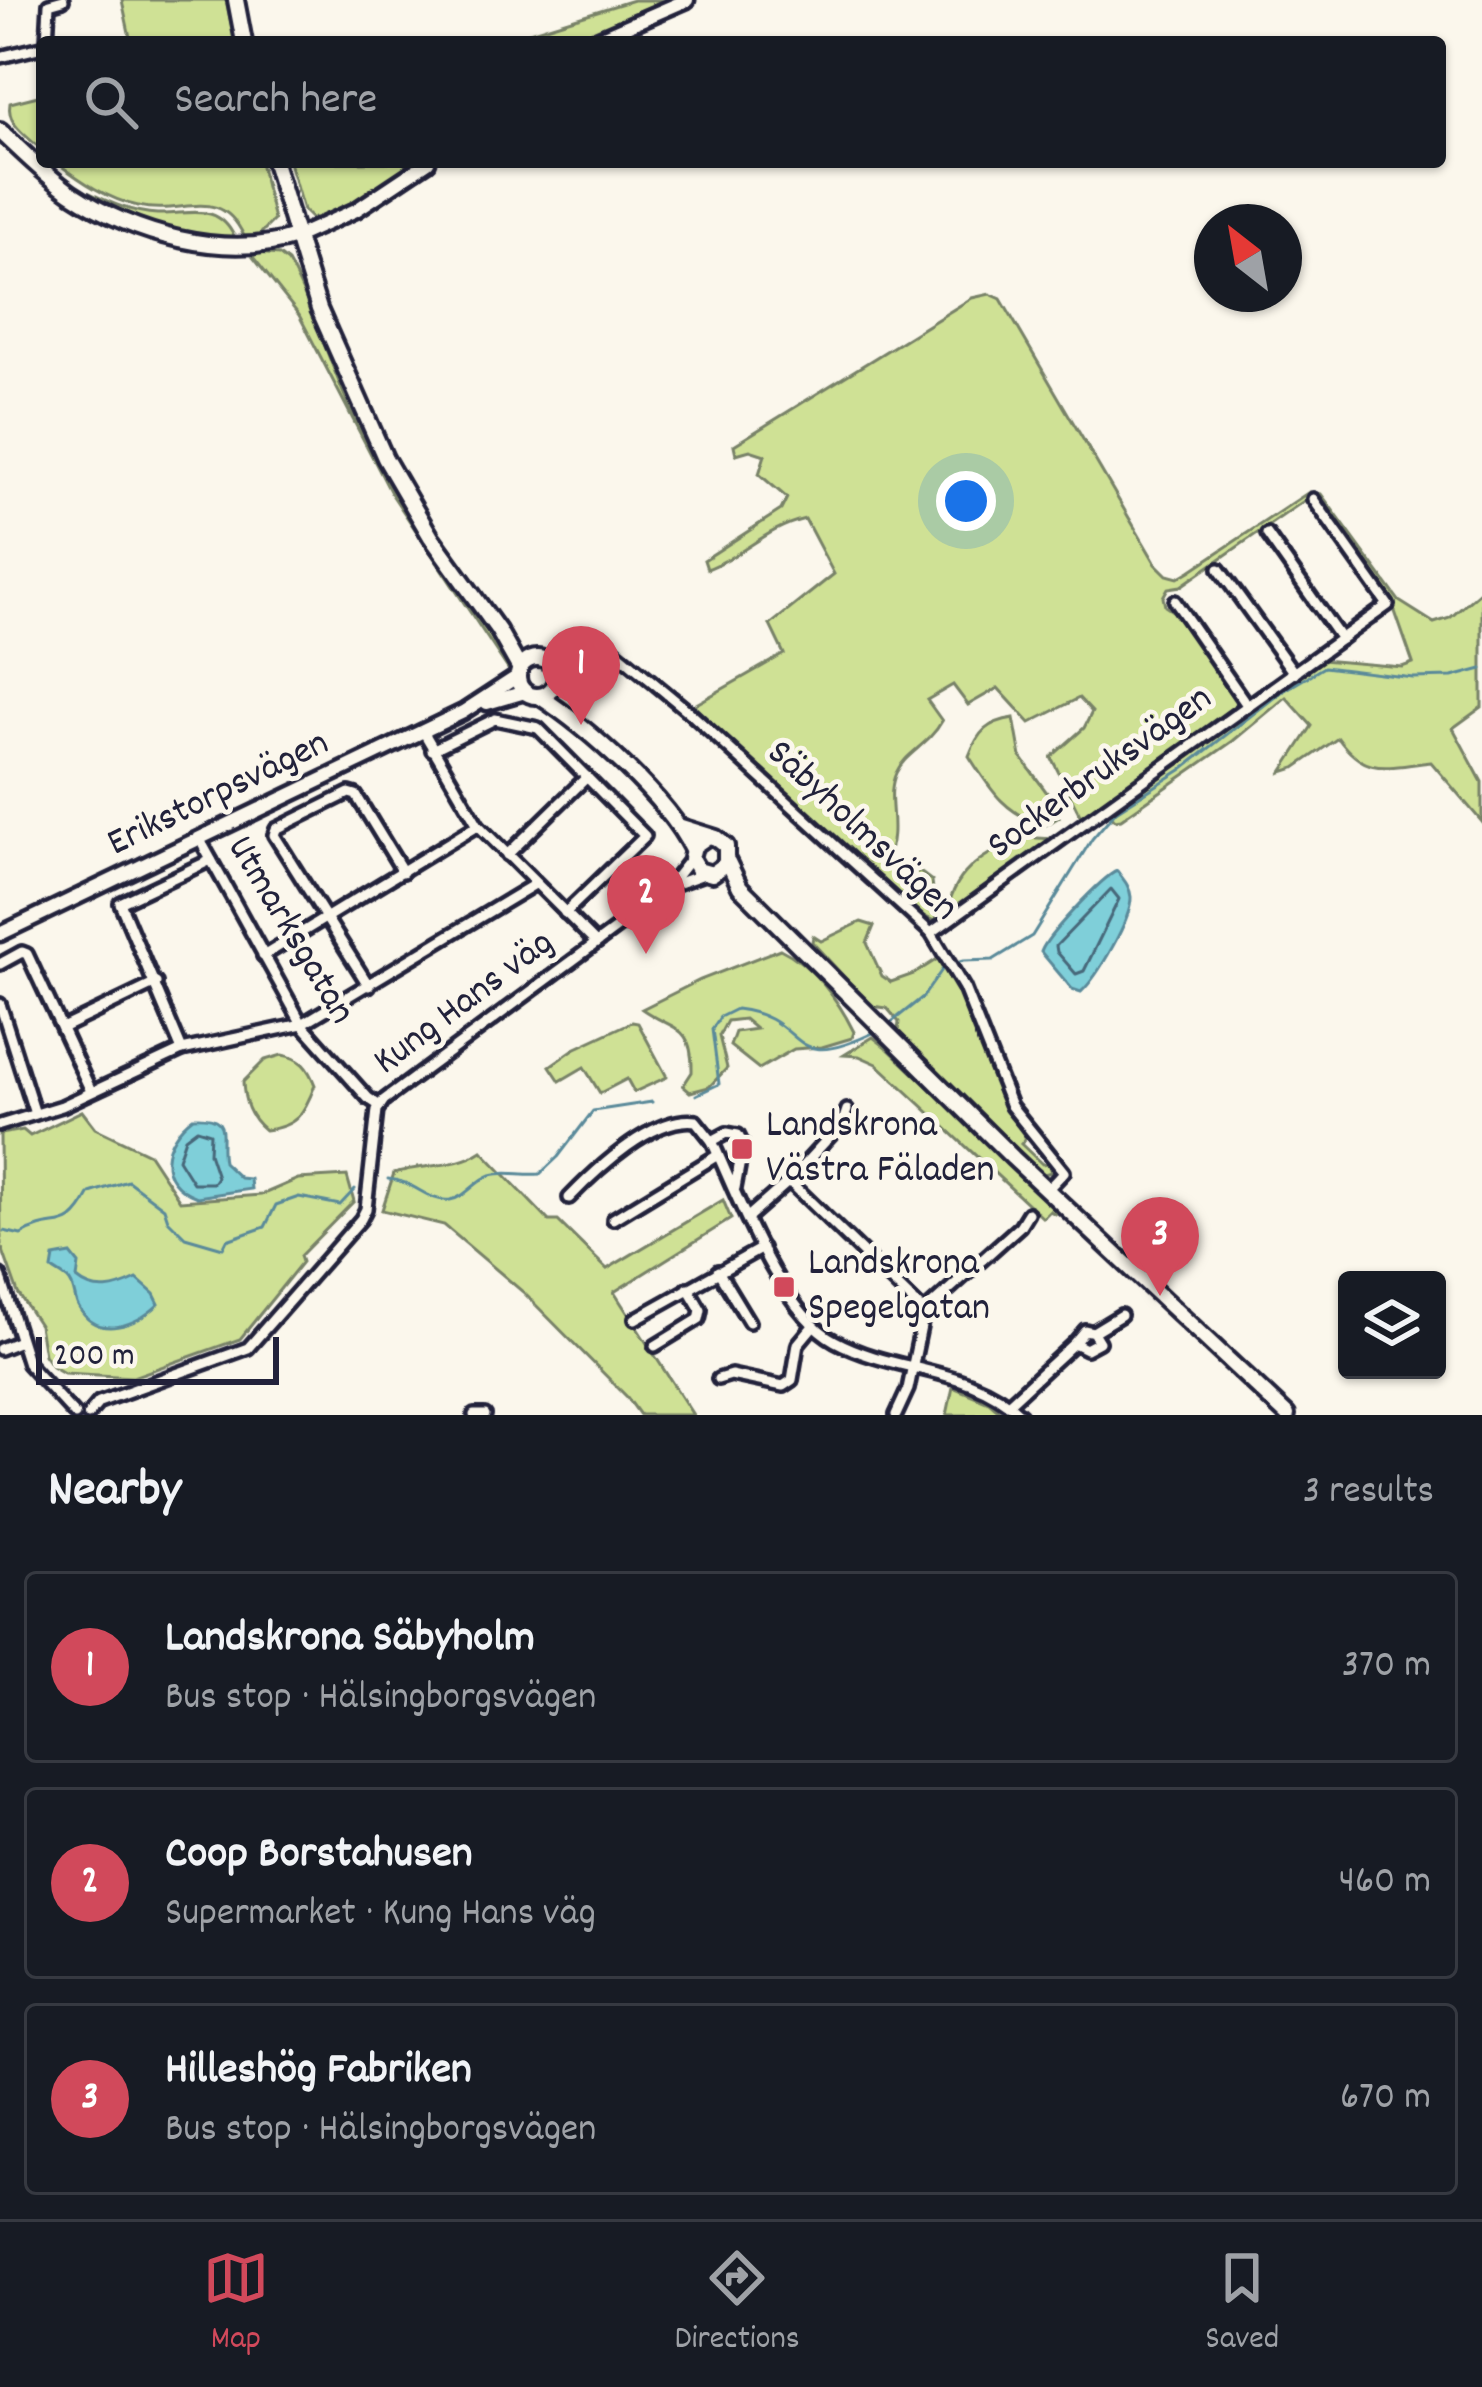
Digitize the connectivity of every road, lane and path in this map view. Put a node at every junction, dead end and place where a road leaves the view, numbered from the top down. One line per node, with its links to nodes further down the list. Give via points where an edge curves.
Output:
1 (63, 0): 4 (street, via 49,4)
2 (236, 0): 5 (main road)
3 (687, 0): 6 (street)
4 (46, 36)
5 (243, 36)
6 (601, 36)
7 (36, 47): 8 (street)
8 (0, 57)
9 (0, 131): 10 (main road)
10 (36, 162)
11 (42, 168): 14 (main road, via 70,192 146,229 209,244)
12 (276, 168): 14 (main road)
13 (419, 168): 14 (street, via 356,211)
14 (296, 238): 19 (main road, via 385,458)
15 (1313, 500): 20 (street, Sockerbruksvägen, via 1388,605)
16 (1267, 534): 20 (street)
17 (1219, 568): 24 (street)
18 (1175, 602): 27 (street, Sockerbruksvägen)
19 (498, 630): 21 (main road); 23 (main road)
20 (1341, 639): 24 (street, Sockerbruksvägen)
21 (541, 660): 22 (street, Säbyholmsvägen); 23 (main road); 25 (main road)
22 (575, 660): 25 (street); 48 (street, Säbyholmsvägen, via 608,645)
23 (519, 672): 26 (main road); 28 (street, Erikstorpsvägen)
24 (1294, 673): 27 (street, Sockerbruksvägen)
25 (555, 682): 26 (main road); 29 (main road)
26 (532, 694): 28 (street, Erikstorpsvägen); 29 (main road)
27 (1247, 706): 48 (street, Sockerbruksvägen)
28 (464, 712): 30 (street, Erikstorpsvägen)
29 (579, 723): 34 (main road)
30 (423, 731): 31 (street); 36 (street, Erikstorpsvägen)
31 (432, 750): 32 (street, via 495,719 540,730); 33 (street)
32 (587, 777): 38 (street); 46 (street, via 645,836)
33 (478, 825): 38 (street); 41 (street)
34 (681, 827): 35 (main road); 37 (main road)
35 (706, 837): 37 (main road); 40 (main road, via 724,844)
36 (199, 838): 39 (street, Utmarksgatan); 49 (street, Erikstorpsvägen)
37 (692, 853): 42 (main road, via 695,868); 45 (street, Kung Hans väg)
38 (507, 855): 43 (street)
39 (211, 860): 51 (street, Utmarksgatan); 53 (street, via 120,903)
40 (728, 862): 42 (main road); 44 (main road)
41 (403, 872): 47 (street); 47 (street, via 356,795 276,829)
42 (710, 874): 44 (main road); 45 (street, Kung Hans väg)
43 (535, 884): 46 (street); 54 (street)
44 (740, 886): 68 (main road)
45 (668, 887): 50 (street, Kung Hans väg)
46 (565, 913): 50 (street)
47 (328, 918): 51 (street); 54 (street)
48 (931, 933): 68 (street, Säbyholmsvägen, via 964,988 1011,1106 1064,1172)
49 (0, 934)
50 (596, 943): 60 (street, Kung Hans väg)
51 (263, 956): 56 (street, Utmarksgatan)
52 (0, 964): 57 (street, via 27,954)
53 (156, 983): 57 (street); 58 (street)
54 (369, 986): 56 (street)
55 (0, 1004): 62 (street)
56 (302, 1024): 58 (street); 60 (street, Utmarksgatan)
57 (62, 1028): 59 (street)
58 (182, 1050): 59 (street)
59 (91, 1091): 62 (street)
60 (380, 1106): 89 (street, Kung Hans väg, via 366,1209 248,1348 99,1402)
61 (847, 1110): 66 (street)
62 (35, 1114): 63 (street)
63 (0, 1125)
64 (712, 1141): 65 (street); 67 (street, via 730,1132 742,1142); 69 (street, via 696,1121 672,1123 625,1149)
65 (718, 1155): 67 (street); 72 (street)
66 (789, 1181): 71 (street); 77 (street)
67 (735, 1187): 71 (street)
68 (1047, 1190): 94 (main road)
69 (569, 1198)
70 (1028, 1213): 77 (street)
71 (748, 1216): 73 (street)
72 (613, 1219)
73 (762, 1247): 74 (street); 81 (street)
74 (718, 1271): 76 (street); 80 (street)
75 (0, 1275): 82 (street)
76 (688, 1288): 79 (street); 83 (street, via 699,1319)
77 (924, 1312): 85 (street)
78 (1121, 1315): 87 (street, via 1093,1332 1099,1342 1087,1349 1074,1343)
79 (635, 1319)
80 (748, 1322)
81 (813, 1326): 85 (street, via 860,1351); 86 (street, via 783,1386)
82 (20, 1340): 84 (street); 88 (street, via 33,1372)
83 (655, 1346)
84 (0, 1349)
85 (913, 1365): 87 (street, via 977,1384); 92 (street)
86 (718, 1379)
87 (1008, 1403): 93 (street)
88 (75, 1415)
89 (88, 1415)
90 (474, 1415): 91 (street)
91 (484, 1415)
92 (896, 1415)
93 (1021, 1415)
94 (1287, 1415)

